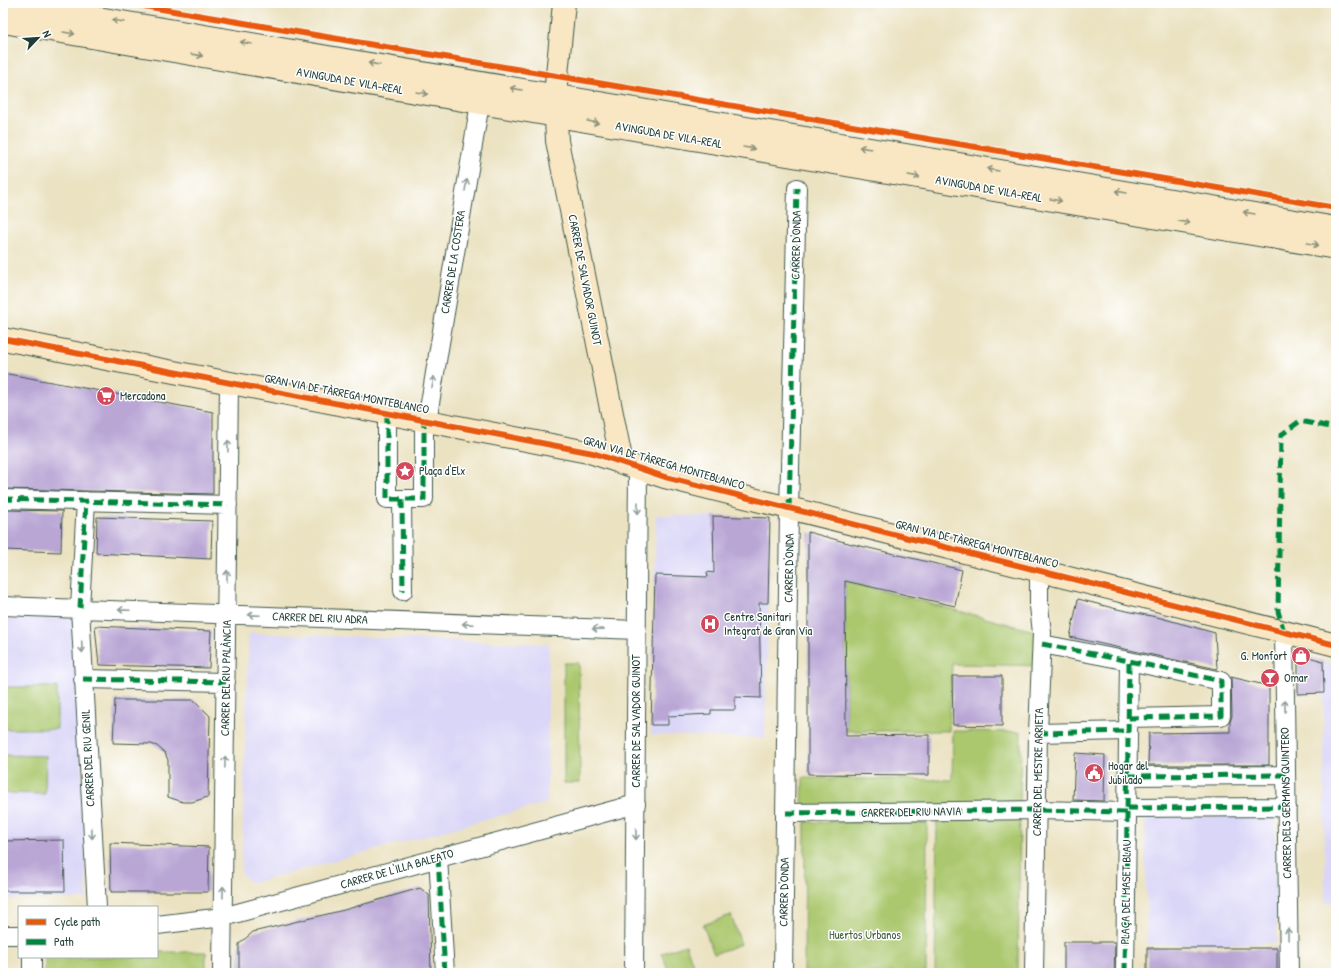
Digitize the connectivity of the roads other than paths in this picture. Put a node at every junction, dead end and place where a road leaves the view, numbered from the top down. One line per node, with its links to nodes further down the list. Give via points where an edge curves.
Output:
1 (9, 3): 5 (main road, AVINGUDA DE VILA-REAL, one-way to 1)
2 (564, 3): 5 (main road, CARRER DE SALVADOR GUINOT)
3 (3, 22): 4 (main road, AVINGUDA DE VILA-REAL, one-way to 4)
4 (480, 103): 5 (main road, AVINGUDA DE VILA-REAL); 12 (street, CARRER DE LA COSTERA, one-way to 4)
5 (555, 105): 7 (main road, AVINGUDA DE VILA-REAL, one-way to 5); 8 (main road, AVINGUDA DE VILA-REAL, one-way to 8); 13 (main road, CARRER DE SALVADOR GUINOT, via 557,140)
6 (797, 188): 18 (street, CARRER D'ONDA)
7 (1336, 228)
8 (1336, 248)
9 (3, 339): 10 (main road, GRAN VIA DE TÀRREGA MONTEBLANCO)
10 (230, 383): 11 (main road, GRAN VIA DE TÀRREGA MONTEBLANCO); 17 (street, CARRER DEL RIU PALÀNCIA, one-way to 10)
11 (387, 413): 12 (main road, GRAN VIA DE TÀRREGA MONTEBLANCO); 15 (street, via 386,499)
12 (426, 421): 13 (main road, GRAN VIA DE TÀRREGA MONTEBLANCO, via 593,453); 15 (street, via 424,499)
13 (630, 466): 18 (main road, GRAN VIA DE TÀRREGA MONTEBLANCO); 24 (street, CARRER DE SALVADOR GUINOT, one-way to 24)
14 (3, 499): 16 (street)
15 (402, 499): 20 (street)
16 (86, 501): 17 (street); 22 (street, CARRER DEL RIU GENIL)
17 (228, 505): 23 (street, CARRER DEL RIU PALÀNCIA, one-way to 17)
18 (789, 508): 19 (main road, GRAN VIA DE TÀRREGA MONTEBLANCO); 39 (street, CARRER D'ONDA)
19 (1039, 571): 25 (main road, GRAN VIA DE TÀRREGA MONTEBLANCO); 26 (street, CARRER DEL MESTRE ARRIETA)
20 (402, 591)
21 (3, 606): 22 (street, CARRER DEL RIU ADRA)
22 (80, 608): 23 (street, CARRER DEL RIU ADRA, one-way to 22); 29 (street, CARRER DEL RIU GENIL, one-way to 29)
23 (226, 614): 24 (street, CARRER DEL RIU ADRA, one-way to 23); 30 (street, CARRER DEL RIU PALÀNCIA)
24 (637, 630): 35 (street, CARRER DE SALVADOR GUINOT)
25 (1284, 632): 27 (main road, GRAN VIA DE TÀRREGA MONTEBLANCO); 33 (street, CARRER DELS GERMANS QUINTERO, one-way to 25)
26 (1042, 644): 28 (street); 32 (street, CARRER DEL MESTRE ARRIETA)
27 (1336, 645)
28 (1129, 661): 31 (street, PLAÇA DEL MASET BLAU); 31 (street, via 1221,681 1221,716)
29 (83, 679): 30 (street); 41 (street, CARRER DEL RIU GENIL, one-way to 41)
30 (226, 682): 42 (street, CARRER DEL RIU PALÀNCIA, one-way to 30)
31 (1128, 724): 32 (street); 34 (street, PLAÇA DEL MASET BLAU)
32 (1038, 733): 37 (street, CARRER DEL MESTRE ARRIETA)
33 (1286, 775): 34 (street); 36 (street, CARRER DELS GERMANS QUINTERO)
34 (1127, 776): 38 (street, PLAÇA DEL MASET BLAU)
35 (636, 804): 40 (street, CARRER DE L'ILLA BALEATO); 50 (street, CARRER DE SALVADOR GUINOT, one-way to 50)
36 (1287, 807): 38 (street); 54 (street, CARRER DELS GERMANS QUINTERO, one-way to 36)
37 (1036, 810): 38 (street); 39 (street, CARRER DEL RIU NAVIA); 52 (street, CARRER DEL MESTRE ARRIETA)
38 (1127, 810): 53 (street, PLAÇA DEL MASET BLAU)
39 (786, 813): 51 (street, CARRER D'ONDA)
40 (438, 857): 42 (street, CARRER DE L'ILLA BALEATO); 49 (street)
41 (96, 906)
42 (223, 918): 43 (street, CARRER DE L'ILLA BALEATO); 48 (street, CARRER DEL RIU PALÀNCIA)
43 (158, 925)
44 (18, 934): 45 (street)
45 (3, 935)
46 (32, 958): 47 (street)
47 (32, 973)
48 (222, 973)
49 (445, 973)
50 (634, 973)
51 (783, 973)
52 (1034, 973)
53 (1125, 973)
54 (1289, 973)

